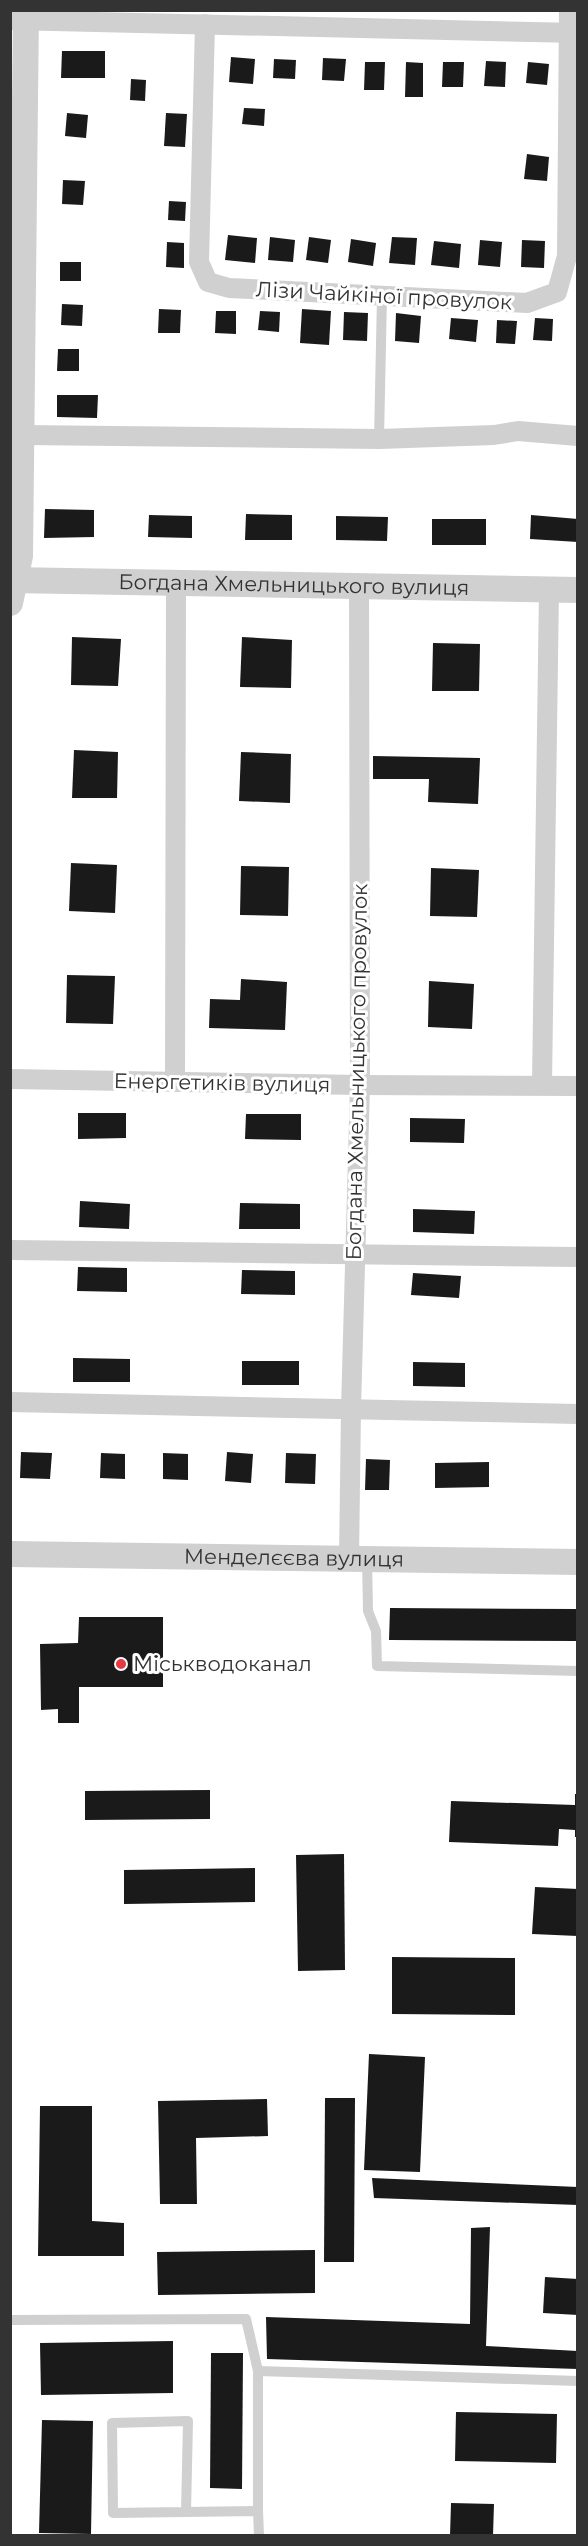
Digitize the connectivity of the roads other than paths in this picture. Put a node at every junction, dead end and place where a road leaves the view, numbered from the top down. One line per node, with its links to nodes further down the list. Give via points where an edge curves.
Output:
1 (569, 10): 4 (street)
2 (21, 17): 3 (street); 6 (street)
3 (205, 24): 4 (street); 5 (street, Лізи Чайкіної провулок, via 199,262 208,282 228,288)
4 (574, 32): 5 (street, Лізи Чайкіної провулок, via 567,256 557,292 527,303)
5 (382, 296): 8 (lane)
6 (22, 435): 8 (street); 11 (street, via 20,556)
7 (578, 436): 8 (street, via 518,431)
8 (379, 439)
9 (176, 582): 10 (street, Богдана Хмельницького вулиця); 11 (street, Богдана Хмельницького вулиця); 15 (street)
10 (359, 586): 12 (street, Богдана Хмельницького вулиця); 16 (street, Богдана Хмельницького провулок)
11 (12, 588)
12 (549, 589): 13 (street, Богдана Хмельницького вулиця); 17 (street)
13 (578, 590)
14 (10, 1079): 15 (street, Енергетиків вулиця)
15 (175, 1082): 16 (street, Енергетиків вулиця)
16 (360, 1085): 17 (street, Енергетиків вулиця); 20 (street, Богдана Хмельницького провулок)
17 (542, 1085): 18 (street, Енергетиків вулиця)
18 (578, 1086)
19 (10, 1250): 20 (street)
20 (354, 1255): 21 (street); 23 (street, Богдана Хмельницького провулок)
21 (578, 1257)
22 (10, 1402): 23 (street)
23 (351, 1409): 24 (street); 26 (street, Богдана Хмельницького провулок)
24 (578, 1414)
25 (10, 1554): 26 (street, Менделєєва вулиця)
26 (358, 1559): 27 (street, Менделєєва вулиця); 28 (lane, via 376,1631 376,1666)
27 (578, 1562)
28 (578, 1671)
29 (10, 2320): 30 (lane, via 246,2319)
30 (258, 2371): 31 (lane); 32 (lane)
31 (578, 2381)
32 (258, 2511): 33 (lane); 34 (lane)
33 (186, 2512): 33 (lane, via 113,2513 112,2423 188,2421)
34 (259, 2535)

